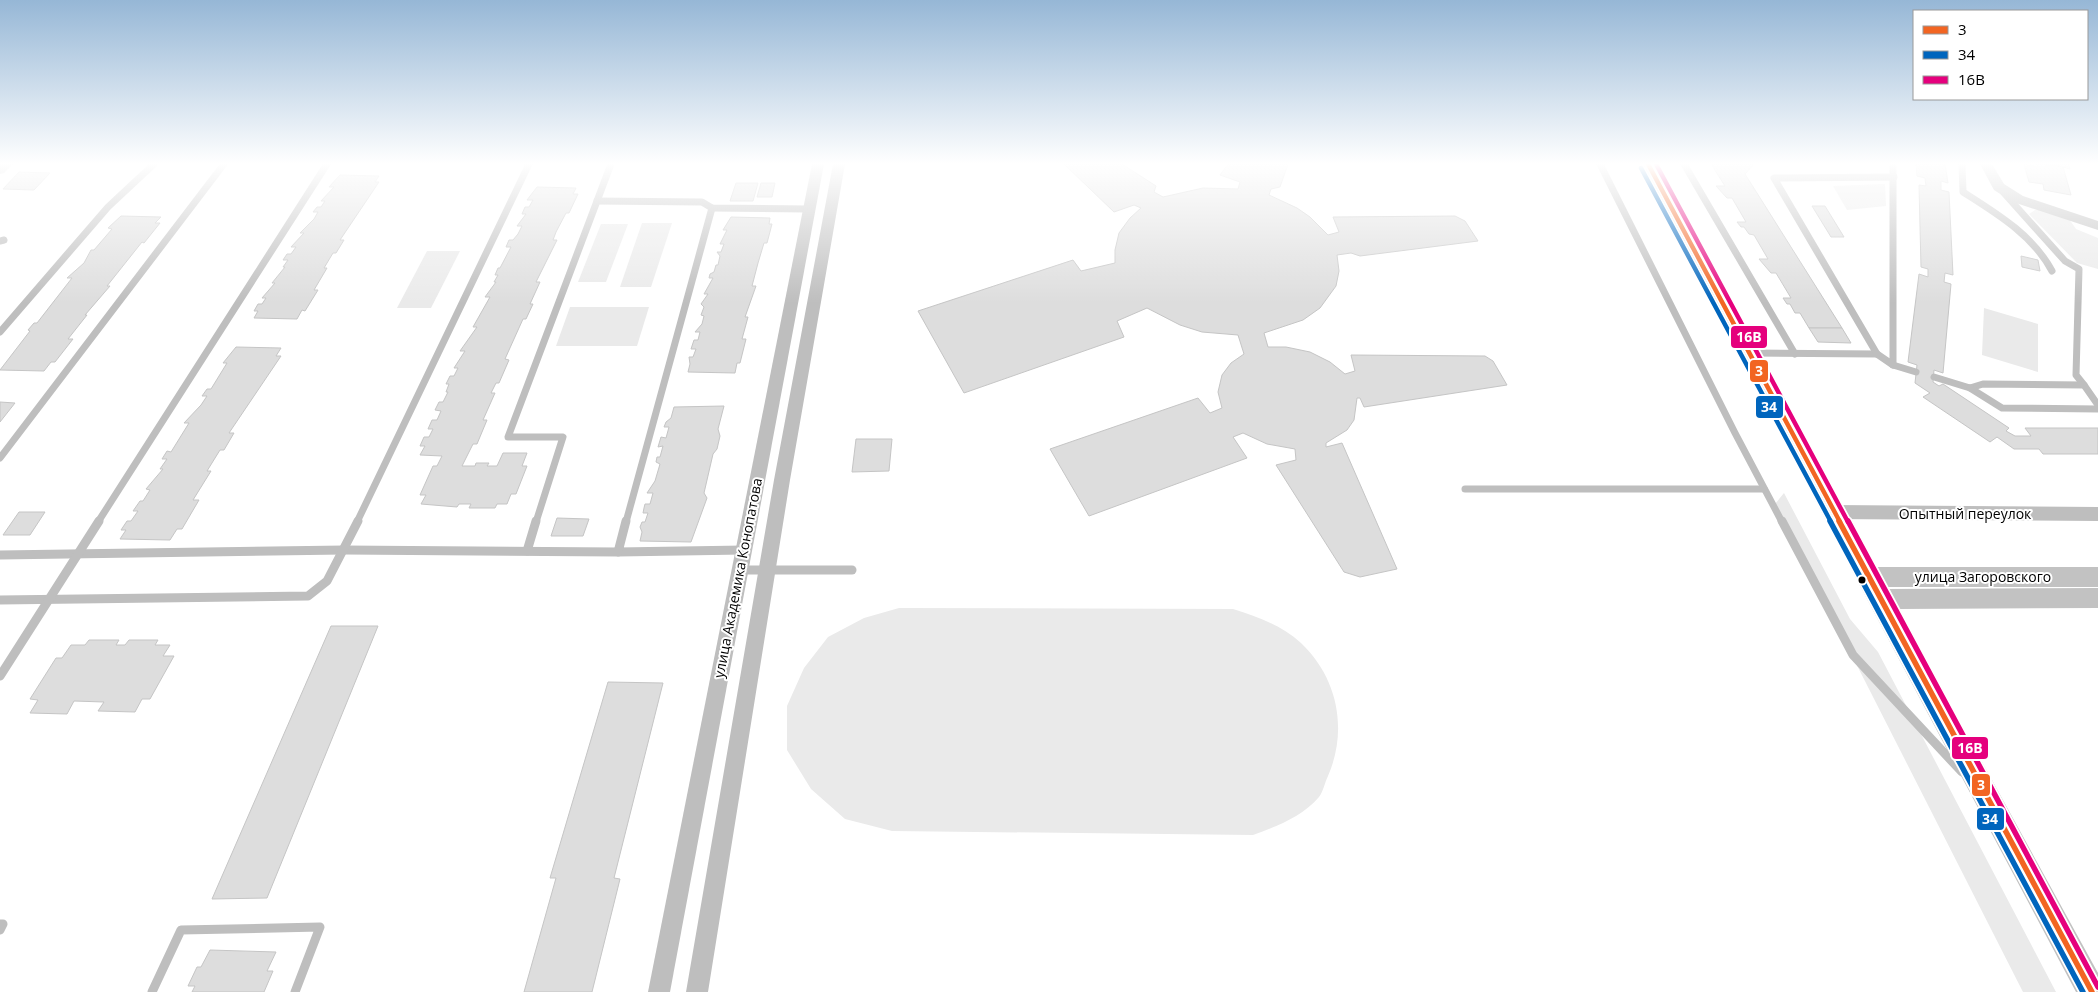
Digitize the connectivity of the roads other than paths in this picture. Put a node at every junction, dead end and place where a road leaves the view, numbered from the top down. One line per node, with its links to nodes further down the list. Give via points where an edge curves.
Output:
1 (105, 210): 19 (lane)
2 (189, 210): 29 (lane)
3 (298, 210): 39 (lane)
4 (507, 210): 34 (lane)
5 (593, 210): 36 (lane, via 508,437 563,437)
6 (711, 210): 37 (lane)
7 (810, 210): 35 (street, улица Академика Конопатова)
8 (830, 210): 41 (street, улица Академика Конопатова)
9 (1623, 210): 31 (lane)
10 (1673, 210): 20 (main road)
11 (1711, 210): 21 (lane)
12 (1793, 210): 22 (lane)
13 (1894, 210): 23 (lane)
14 (1991, 210): 18 (lane, via 2048,260)
15 (2020, 210): 26 (lane, via 2066,261 2079,269 2076,375)
16 (2051, 210): 17 (street)
17 (2098, 226)
18 (2052, 270)
19 (0, 332)
20 (1750, 353): 21 (lane); 32 (main road)
21 (1795, 354): 22 (lane)
22 (1877, 354): 23 (lane)
23 (1892, 365): 24 (lane)
24 (1916, 372)
25 (1934, 377): 27 (lane)
26 (2084, 385): 27 (lane, via 1984,384); 28 (lane)
27 (1970, 388): 28 (lane, via 2002,408)
28 (2098, 407)
29 (0, 458)
30 (1465, 489): 31 (lane)
31 (1764, 489): 49 (lane, via 1852,655)
32 (1832, 512): 33 (street, Опытный переулок); 44 (main road)
33 (2098, 514)
34 (344, 550): 36 (lane); 39 (lane); 47 (lane, via 327,581 308,596)
35 (744, 550): 37 (lane); 40 (street, улица Академика Конопатова)
36 (527, 551): 37 (lane)
37 (618, 552)
38 (0, 554): 39 (lane)
39 (79, 554): 47 (lane)
40 (740, 570): 41 (lane); 54 (street, улица Академика Конопатова)
41 (767, 570): 42 (lane); 55 (street, улица Академика Конопатова)
42 (852, 570)
43 (2098, 577): 44 (main road, улица Загоровского)
44 (1873, 588): 45 (main road, улица Загоровского); 49 (main road)
45 (2098, 598)
46 (0, 600): 47 (lane)
47 (49, 600): 48 (lane)
48 (0, 676)
49 (1988, 801): 56 (main road)
50 (0, 924): 51 (lane, via 3,924)
51 (0, 930)
52 (152, 992): 53 (lane, via 181,930 320,927)
53 (295, 992)
54 (659, 992)
55 (697, 992)
56 (2092, 992)

